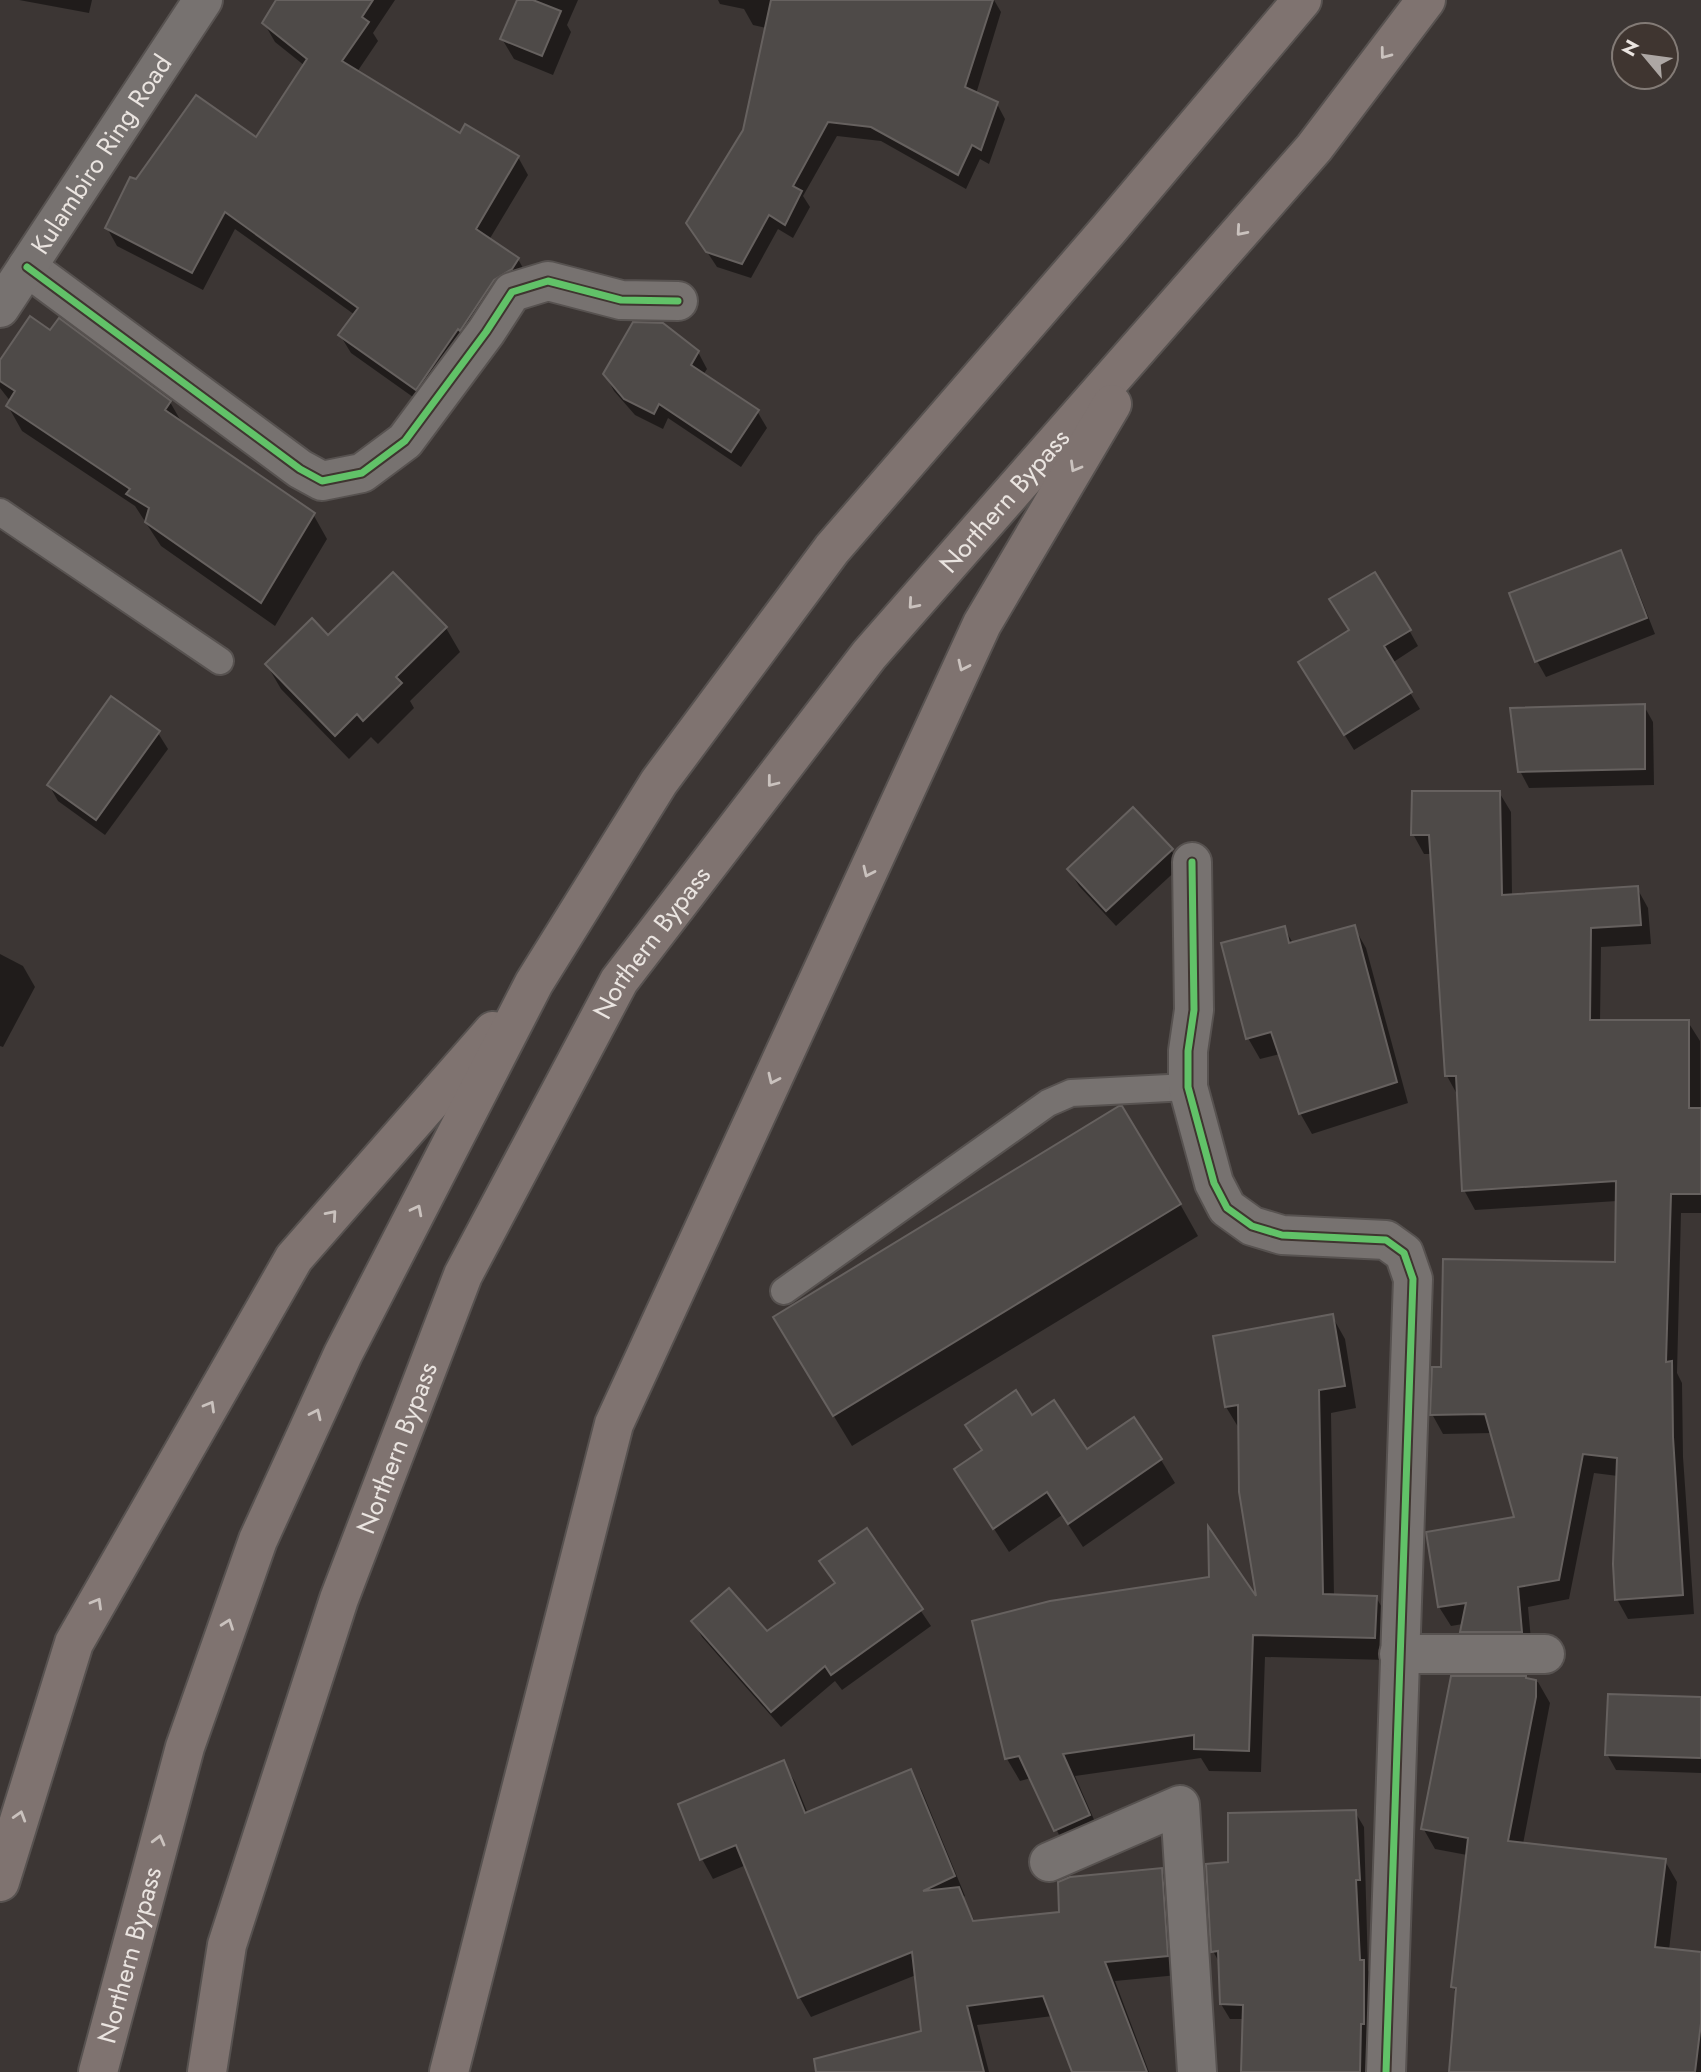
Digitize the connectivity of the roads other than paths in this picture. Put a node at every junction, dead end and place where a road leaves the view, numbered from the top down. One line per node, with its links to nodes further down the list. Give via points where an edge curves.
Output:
1 (203, 0): 4 (street, Kulambiro Ring Road)
2 (1302, 0): 11 (highway, Northern Bypass, via 832,549 659,782)
3 (1426, 0): 7 (highway, Northern Bypass, one-way to 7, via 1314,148)
4 (27, 267): 5 (street, via 322,481 362,473 405,441 512,292 548,281 621,300); 6 (street, Kulambiro Ring Road)
5 (678, 301)
6 (0, 308)
7 (1159, 324): 19 (highway, Northern Bypass, one-way to 19, via 869,655 619,981 463,1275 339,1599 227,1945); 20 (highway, one-way to 20, via 982,624 614,1424)
8 (0, 512): 9 (lane)
9 (220, 661)
10 (1192, 862): 12 (street, via 1194,1010)
11 (534, 983): 17 (highway, one-way to 11, via 74,1643 294,1258); 18 (highway, Northern Bypass, one-way to 11, via 184,1747 258,1540 343,1353)
12 (1188, 1087): 13 (lane, via 1071,1093 1048,1103); 14 (street, via 1214,1183 1227,1208 1252,1226 1282,1235 1386,1240 1404,1253 1413,1279)
13 (784, 1291)
14 (1399, 1654): 15 (street); 22 (street)
15 (1545, 1654)
16 (1049, 1862): 21 (street, via 1180,1805)
17 (0, 1882)
18 (98, 2072)
19 (207, 2072)
20 (449, 2072)
21 (1197, 2072)
22 (1386, 2072)

